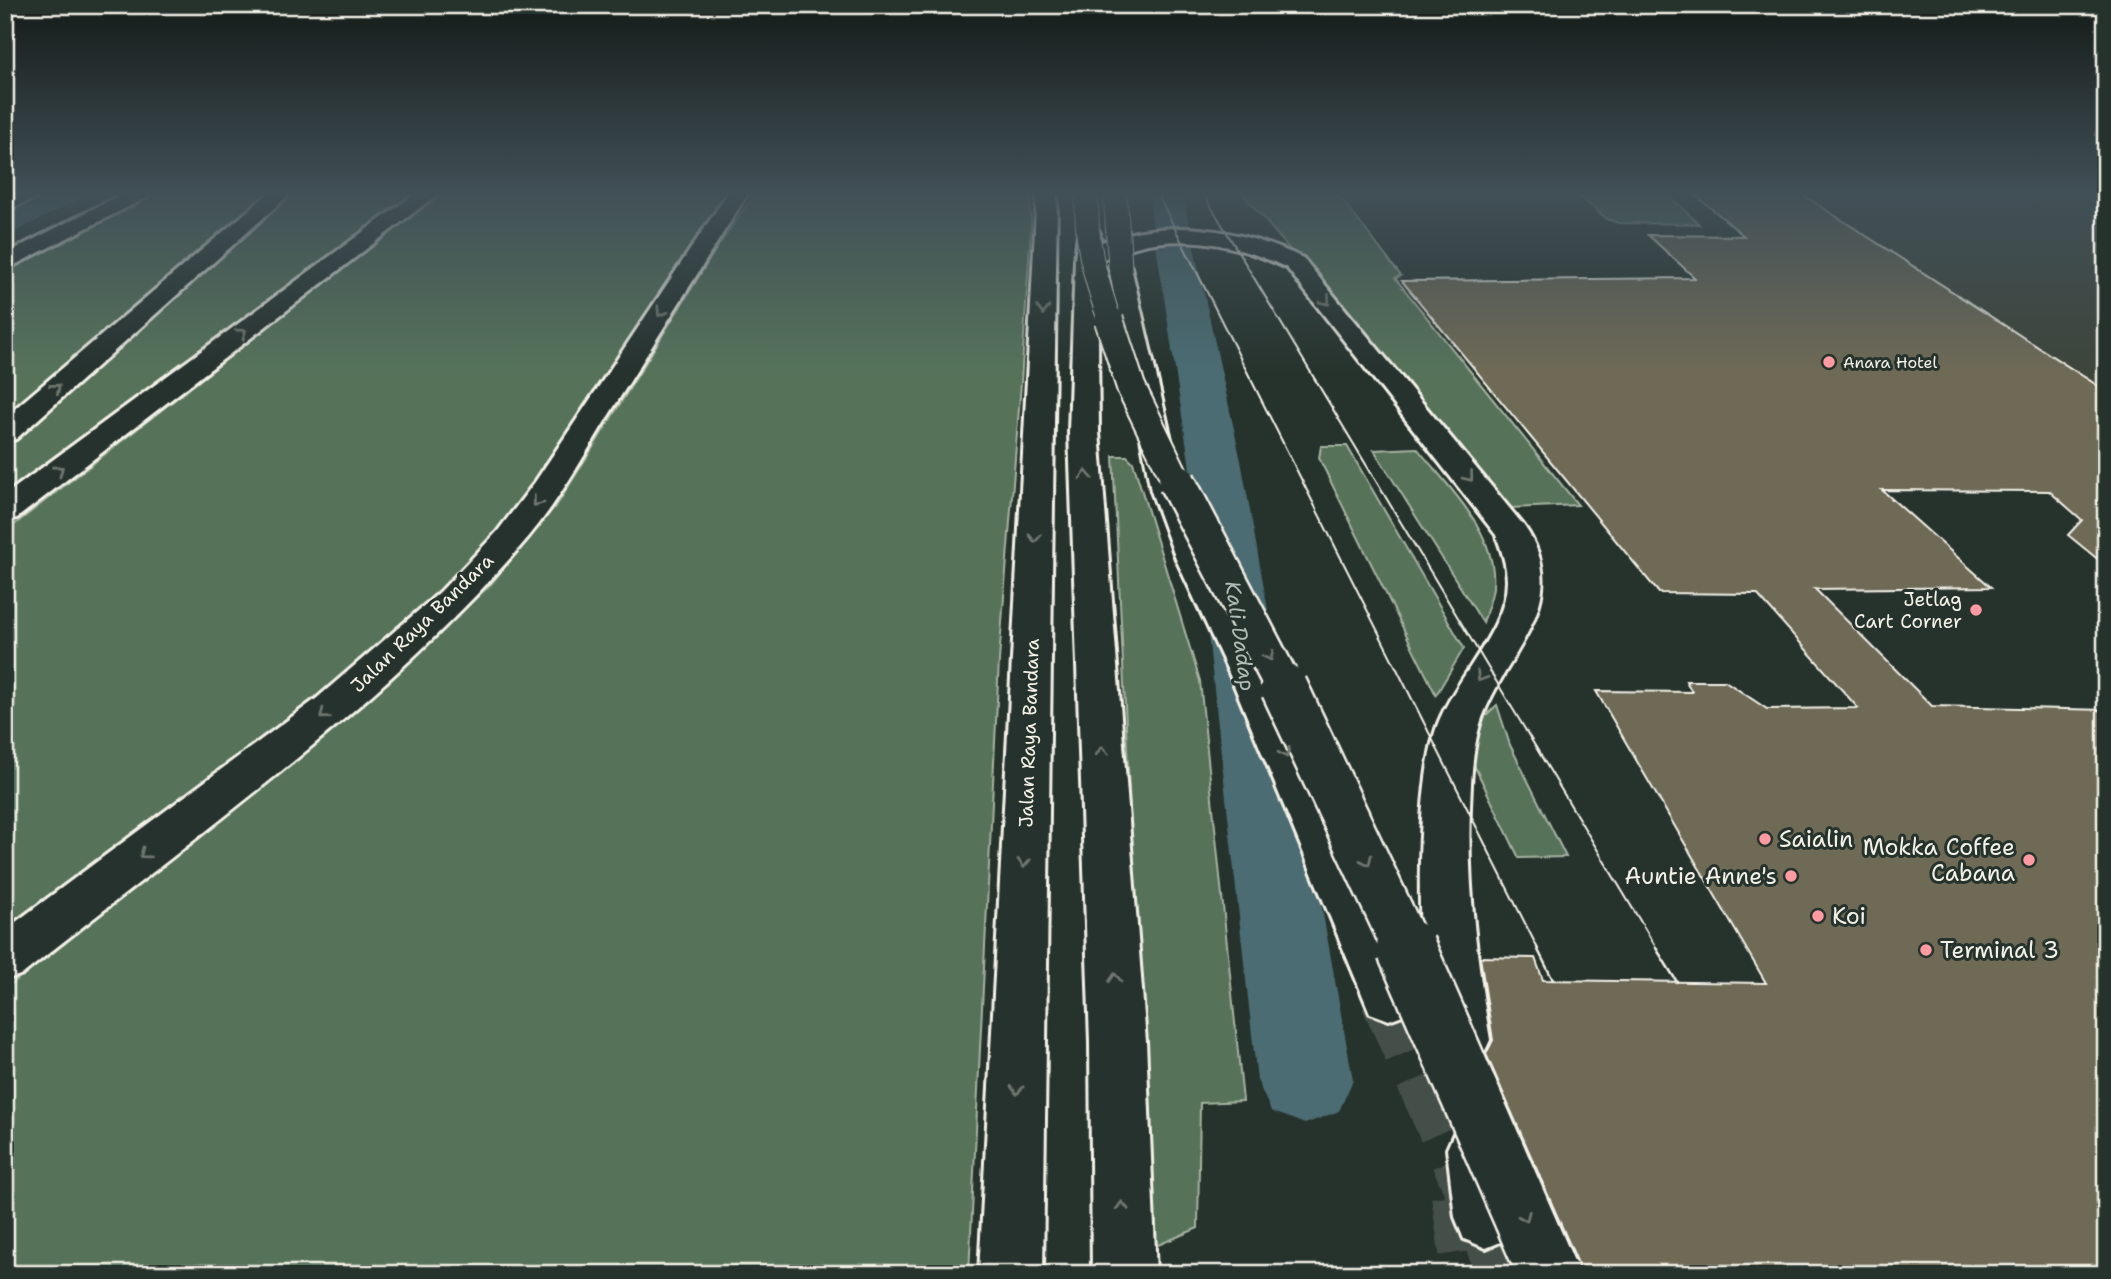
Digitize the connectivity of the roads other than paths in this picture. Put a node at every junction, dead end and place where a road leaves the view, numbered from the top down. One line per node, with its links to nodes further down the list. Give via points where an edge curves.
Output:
1 (25, 253): 12 (street)
2 (212, 253): 13 (street, one-way to 2)
3 (349, 253): 14 (street, one-way to 3)
4 (700, 253): 15 (street, Jalan Raya Bandara, one-way to 15, via 554,480 474,576 363,683 282,750)
5 (1045, 253): 18 (street, Jalan Raya Bandara, one-way to 18)
6 (1087, 253): 11 (street)
7 (1090, 253): 20 (street, one-way to 20, bridge, via 1093,274 1150,430 1273,664 1391,911)
8 (1096, 253): 11 (street, one-way to 8)
9 (1119, 253): 16 (street, one-way to 16, bridge, via 1167,491)
10 (1273, 253): 17 (street, one-way to 17, via 1295,263 1486,497 1513,533 1520,556 1525,585 1521,607 1460,721 1451,757 1447,825 1447,933)
11 (1086, 260): 19 (street, one-way to 11, via 1118,1042 1084,432)
12 (5, 263)
13 (5, 433)
14 (5, 511)
15 (5, 960)
16 (1389, 997)
17 (1486, 1217)
18 (1011, 1274)
19 (1124, 1274)
20 (1548, 1274)

